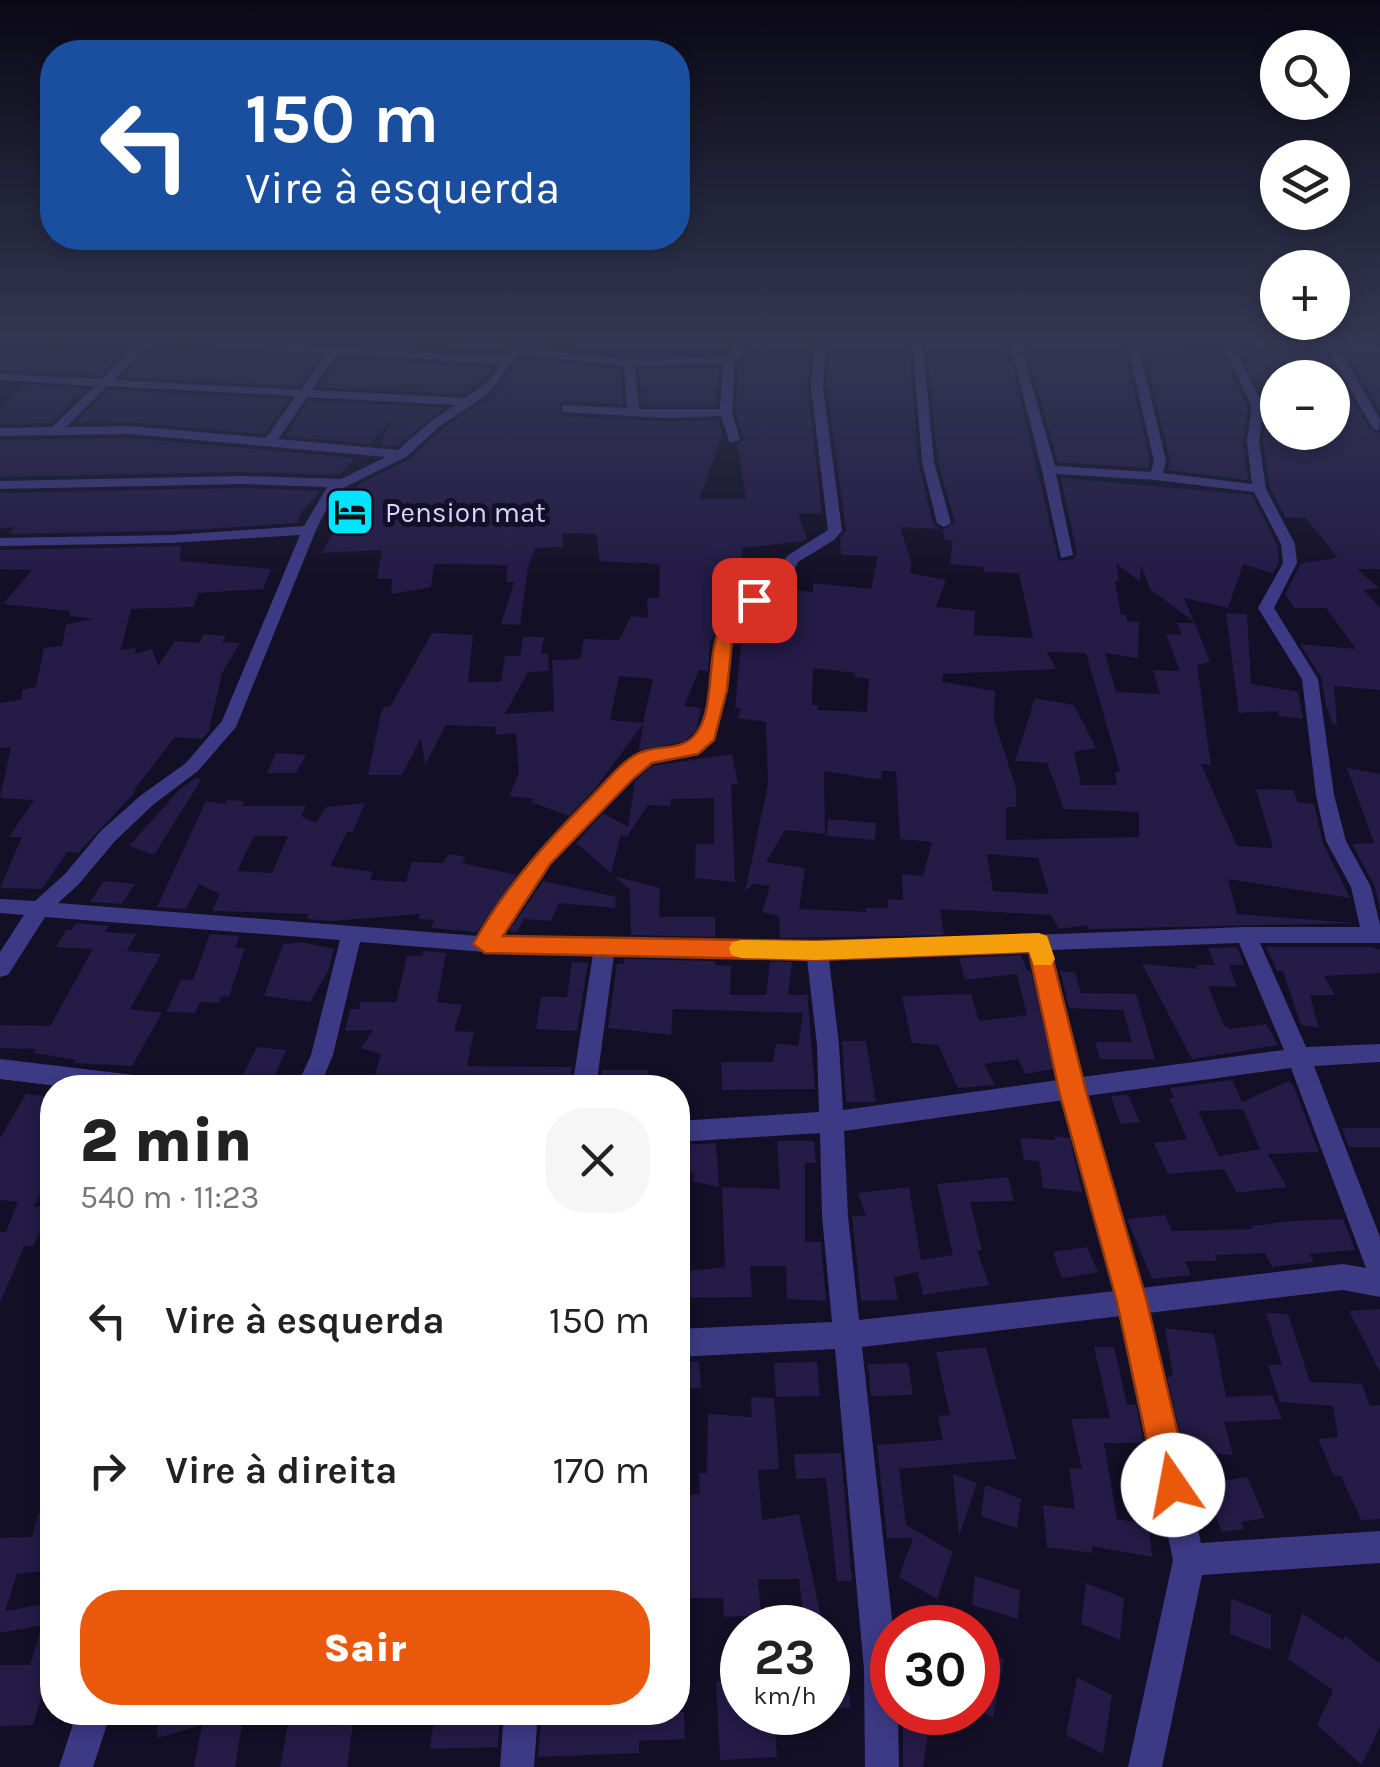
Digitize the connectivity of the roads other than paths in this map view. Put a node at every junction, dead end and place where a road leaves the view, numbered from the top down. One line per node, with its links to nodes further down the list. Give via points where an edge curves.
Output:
1 (67, 418): 10 (street)
2 (287, 418): 13 (street)
3 (444, 418): 14 (street)
4 (728, 418): 12 (street)
5 (821, 418): 30 (street, via 835,531 797,553 785,574 734,620 722,642 707,735 691,750 645,758 627,773 542,859)
6 (924, 418): 20 (street)
7 (1036, 418): 15 (street)
8 (1149, 418): 16 (street, via 1160,460)
9 (1256, 418): 19 (street)
10 (56, 430): 11 (street); 13 (street)
11 (0, 432)
12 (734, 440)
13 (270, 442): 14 (street)
14 (401, 454): 17 (street)
15 (1050, 470): 16 (street); 23 (street)
16 (1156, 476): 19 (street)
17 (341, 483): 18 (street); 21 (street, via 330,490)
18 (0, 485)
19 (1259, 489): 28 (street, via 1288,544 1290,563 1266,608 1310,680 1336,840 1361,886)
20 (944, 523)
21 (309, 530): 22 (street); 25 (street, via 230,722 192,767 108,836)
22 (0, 542)
23 (1066, 555)
24 (0, 906): 25 (street)
25 (39, 909): 26 (street); 33 (street)
26 (352, 934): 30 (street); 38 (street)
27 (1246, 935): 28 (street); 29 (street); 35 (street)
28 (1376, 935)
29 (1039, 942): 32 (street); 40 (street)
30 (485, 944): 31 (street)
31 (605, 946): 32 (street); 39 (street)
32 (816, 950): 41 (street)
33 (0, 969)
34 (1380, 1053): 35 (street)
35 (1299, 1057): 40 (street); 43 (street)
36 (0, 1069): 37 (street)
37 (50, 1075)
38 (313, 1075)
39 (586, 1075)
40 (1073, 1091): 41 (street); 45 (street)
41 (832, 1122): 42 (street); 46 (street)
42 (690, 1131)
43 (1380, 1271)
44 (1380, 1284): 45 (street, via 1343,1277)
45 (1132, 1302): 46 (street); 49 (street)
46 (849, 1335): 47 (street); 54 (street, via 881,1669)
47 (690, 1342)
48 (1380, 1547): 49 (street)
49 (1189, 1560): 55 (street)
50 (90, 1725): 52 (street)
51 (520, 1725): 53 (street)
52 (76, 1767)
53 (517, 1767)
54 (882, 1767)
55 (1145, 1767)

